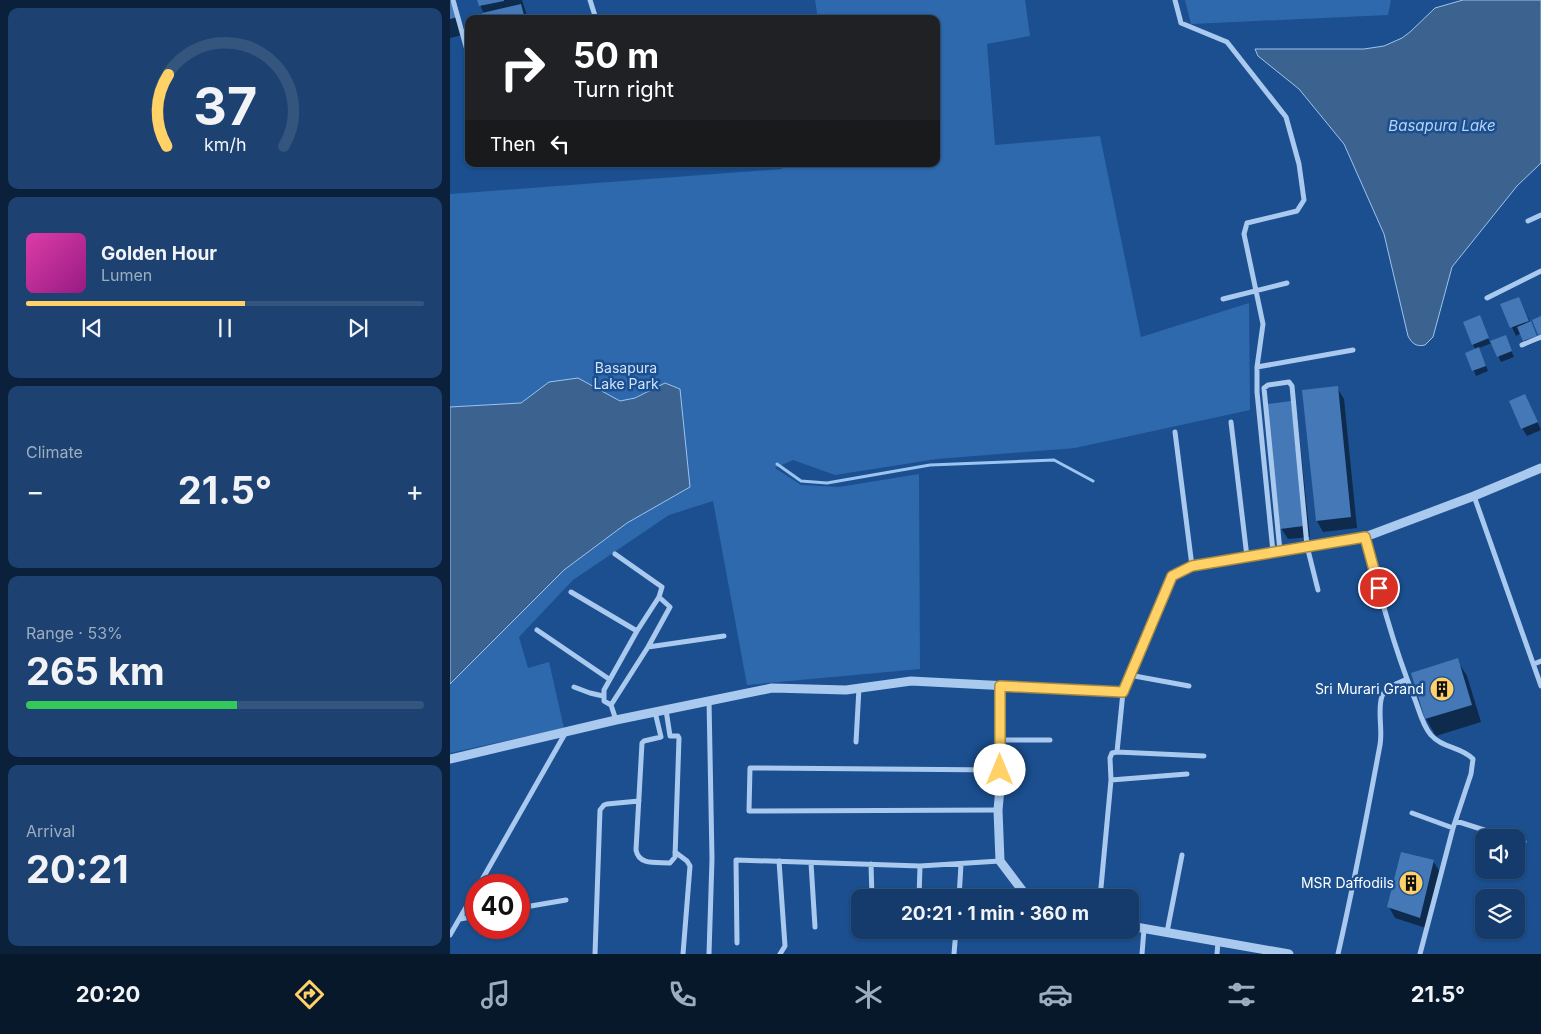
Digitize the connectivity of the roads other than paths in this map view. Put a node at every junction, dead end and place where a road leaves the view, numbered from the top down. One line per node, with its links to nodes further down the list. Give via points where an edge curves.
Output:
1 (452, 0): 5 (street)
2 (590, 0): 4 (street)
3 (1175, 0): 10 (street, via 1181,23 1227,42 1286,118 1299,164 1304,200 1297,212 1247,223 1244,234)
4 (595, 15)
5 (465, 41)
6 (1541, 215): 7 (street)
7 (1528, 221)
8 (1541, 271): 11 (street)
9 (1287, 283): 10 (street)
10 (1256, 291): 12 (street); 16 (street, via 1263,324)
11 (1487, 298)
12 (1223, 299)
13 (1541, 337): 14 (street)
14 (1522, 344)
15 (1353, 350): 16 (street)
16 (1257, 367): 23 (street, via 1262,442)
17 (1231, 422): 25 (street)
18 (1174, 432): 26 (street)
19 (1541, 468): 20 (street)
20 (1474, 496): 21 (street); 35 (street)
21 (1365, 537): 22 (street); 38 (street)
22 (1307, 546): 23 (street); 23 (street, via 1292,386 1289,382 1268,385 1264,388); 27 (street)
23 (1276, 552): 25 (street)
24 (615, 554): 29 (street, via 662,587)
25 (1247, 556): 26 (street)
26 (1192, 566): 36 (street, via 1172,576)
27 (1318, 590)
28 (571, 592): 31 (street)
29 (659, 597): 31 (street); 33 (street, via 670,607)
30 (537, 630): 37 (street)
31 (636, 631): 37 (street)
32 (724, 636): 33 (street)
33 (648, 647): 47 (street)
34 (1541, 661): 35 (street)
35 (1534, 664): 41 (street)
36 (1129, 675): 40 (street); 44 (street)
37 (609, 679): 45 (street)
38 (1407, 679): 66 (street, via 1432,736 1473,759); 104 (street, via 1389,687 1380,705 1381,742)
39 (1000, 686): 43 (street, via 911,681); 44 (street); 54 (street)
40 (1189, 686)
41 (1541, 686)
42 (574, 687): 45 (street)
43 (859, 688): 46 (street, via 772,688); 56 (street)
44 (1123, 692): 57 (street)
45 (603, 696): 47 (street, via 604,701)
46 (709, 700): 48 (street); 98 (street, via 712,859)
47 (611, 704): 50 (street)
48 (666, 710): 49 (street); 52 (street)
49 (655, 712): 50 (street); 53 (street)
50 (616, 720): 51 (street)
51 (566, 732): 59 (street); 77 (street)
52 (670, 736): 53 (street); 69 (street, via 679,737)
53 (661, 737): 63 (street, via 642,743)
54 (1000, 740): 55 (street); 60 (street)
55 (1050, 740)
56 (856, 742)
57 (1117, 752): 58 (street); 62 (street, via 1110,758)
58 (1204, 756)
59 (450, 759)
60 (1000, 770): 64 (street); 64 (street, via 750,768 749,811)
61 (1187, 774): 62 (street)
62 (1112, 780): 82 (street)
63 (639, 801): 69 (street, via 636,850 640,858 649,862 670,862 675,858); 96 (street, via 607,804 600,810)
64 (998, 810): 71 (street)
65 (1412, 814): 67 (street)
66 (1456, 820): 67 (street); 68 (street)
67 (1453, 828): 105 (street)
68 (1482, 829)
69 (675, 852): 97 (street, via 690,866)
70 (1182, 855): 91 (street)
71 (1000, 861): 75 (street); 81 (street)
72 (779, 862): 73 (street); 95 (street, via 736,860); 99 (street, via 785,946)
73 (811, 863): 74 (street); 88 (street)
74 (870, 864): 76 (street); 78 (street)
75 (961, 864): 76 (street); 80 (street)
76 (920, 866): 79 (street)
77 (485, 874)
78 (871, 889)
79 (919, 889)
80 (959, 889)
81 (1021, 889)
82 (1101, 889)
83 (566, 900): 84 (street)
84 (530, 906)
85 (465, 909): 87 (street)
86 (465, 917): 87 (street)
87 (460, 918): 92 (street)
88 (814, 927)
89 (1139, 928): 90 (street)
90 (1144, 929): 91 (street); 101 (street)
91 (1167, 932): 94 (street)
92 (450, 935)
93 (955, 939): 100 (street)
94 (1218, 942): 102 (street); 103 (street)
95 (737, 943)
96 (595, 954)
97 (683, 954)
98 (709, 954)
99 (780, 954)
100 (954, 954)
101 (1142, 954)
102 (1217, 954)
103 (1289, 954)
104 (1338, 954)
105 (1420, 954)

